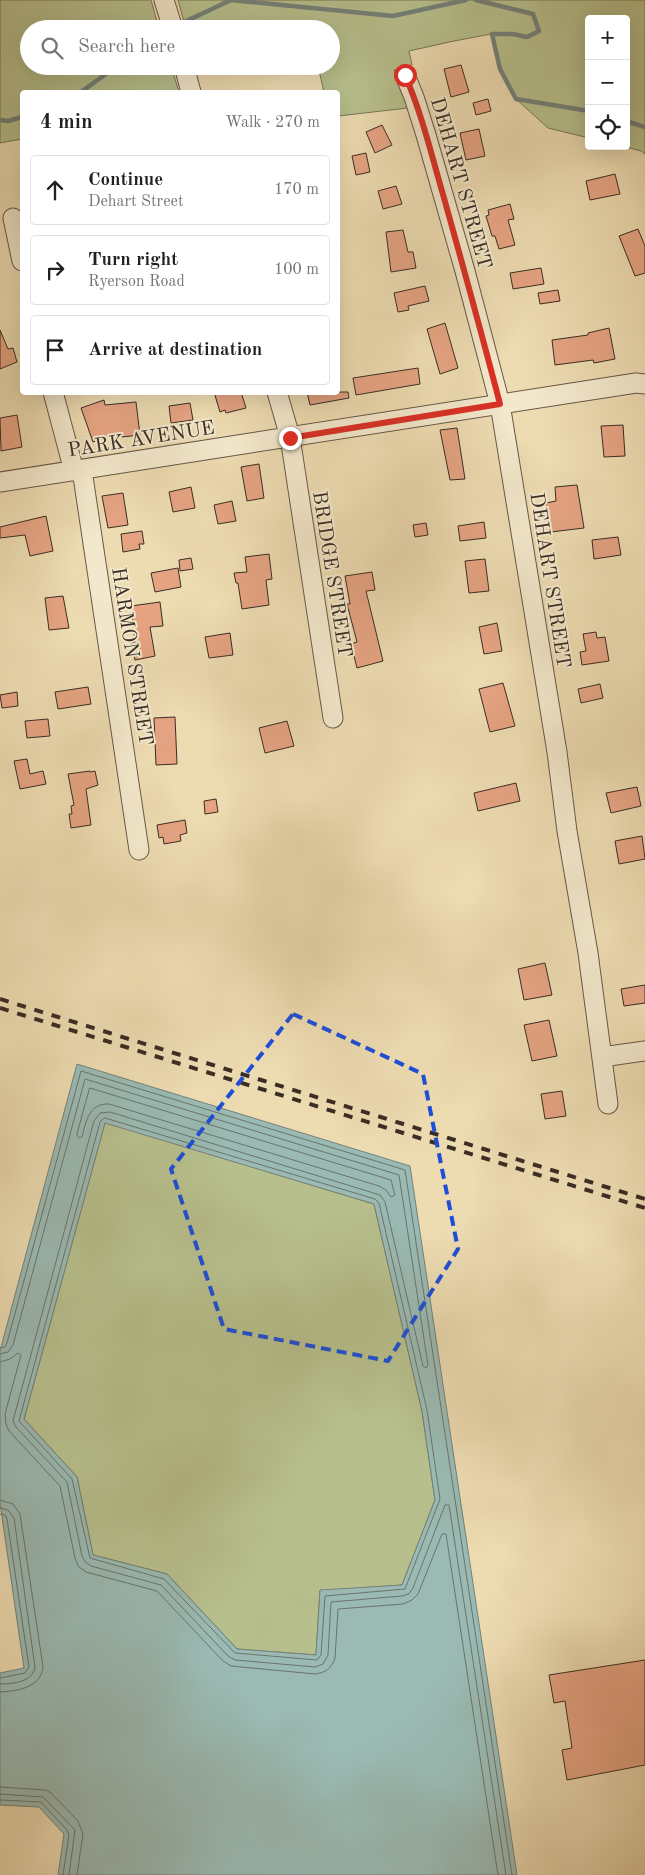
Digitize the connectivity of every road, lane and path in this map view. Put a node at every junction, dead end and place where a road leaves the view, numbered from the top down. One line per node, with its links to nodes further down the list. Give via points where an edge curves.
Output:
1 (164, 0): 2 (street)
2 (170, 20)
3 (186, 75): 5 (street)
4 (405, 75): 11 (street, DEHART STREET, via 428,144)
5 (190, 90)
6 (13, 218): 7 (street)
7 (20, 251)
8 (643, 383): 11 (street, PARK AVENUE)
9 (54, 395): 13 (street, HARMON STREET)
10 (278, 395): 12 (street, BRIDGE STREET)
11 (500, 404): 12 (street, PARK AVENUE); 18 (street, DEHART STREET, via 557,752)
12 (290, 438): 13 (street, PARK AVENUE); 15 (street, BRIDGE STREET)
13 (78, 470): 14 (street, PARK AVENUE); 16 (street, HARMON STREET)
14 (0, 482)
15 (333, 718)
16 (139, 850)
17 (645, 1051): 18 (street)
18 (602, 1057): 19 (street, DEHART STREET)
19 (608, 1104)

